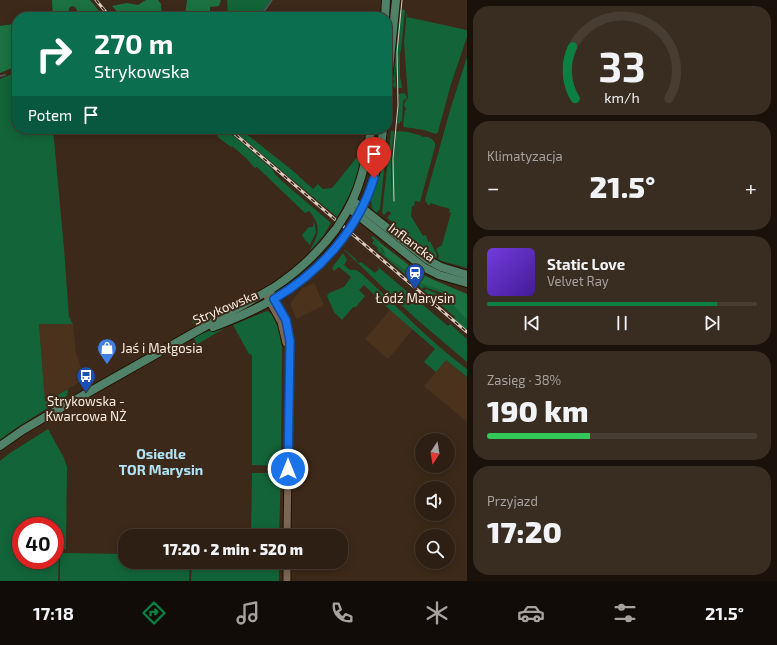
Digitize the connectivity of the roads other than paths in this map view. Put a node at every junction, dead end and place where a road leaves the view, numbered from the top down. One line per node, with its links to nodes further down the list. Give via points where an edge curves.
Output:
1 (386, 0): 3 (main road)
2 (396, 0): 4 (main road)
3 (385, 12)
4 (392, 40)
5 (371, 134): 7 (main road, Strykowska, via 364,170)
6 (383, 134): 8 (main road, Strykowska, via 376,173)
7 (351, 205): 8 (main road, Inflancka); 11 (main road, Strykowska, bridge, via 318,251)
8 (360, 212): 9 (main road, Inflancka, via 428,260); 10 (main road, Inflancka, via 420,265 436,274); 12 (main road, Strykowska, bridge, via 344,236 312,273)
9 (467, 275)
10 (467, 283)
11 (267, 292): 12 (street); 13 (main road, Strykowska)
12 (272, 300): 13 (main road, Strykowska, via 239,317); 15 (street, via 289,357)
13 (189, 335): 14 (main road, Strykowska, via 39,420)
14 (0, 446)
15 (288, 529)
16 (287, 569): 17 (street)
17 (287, 581)

